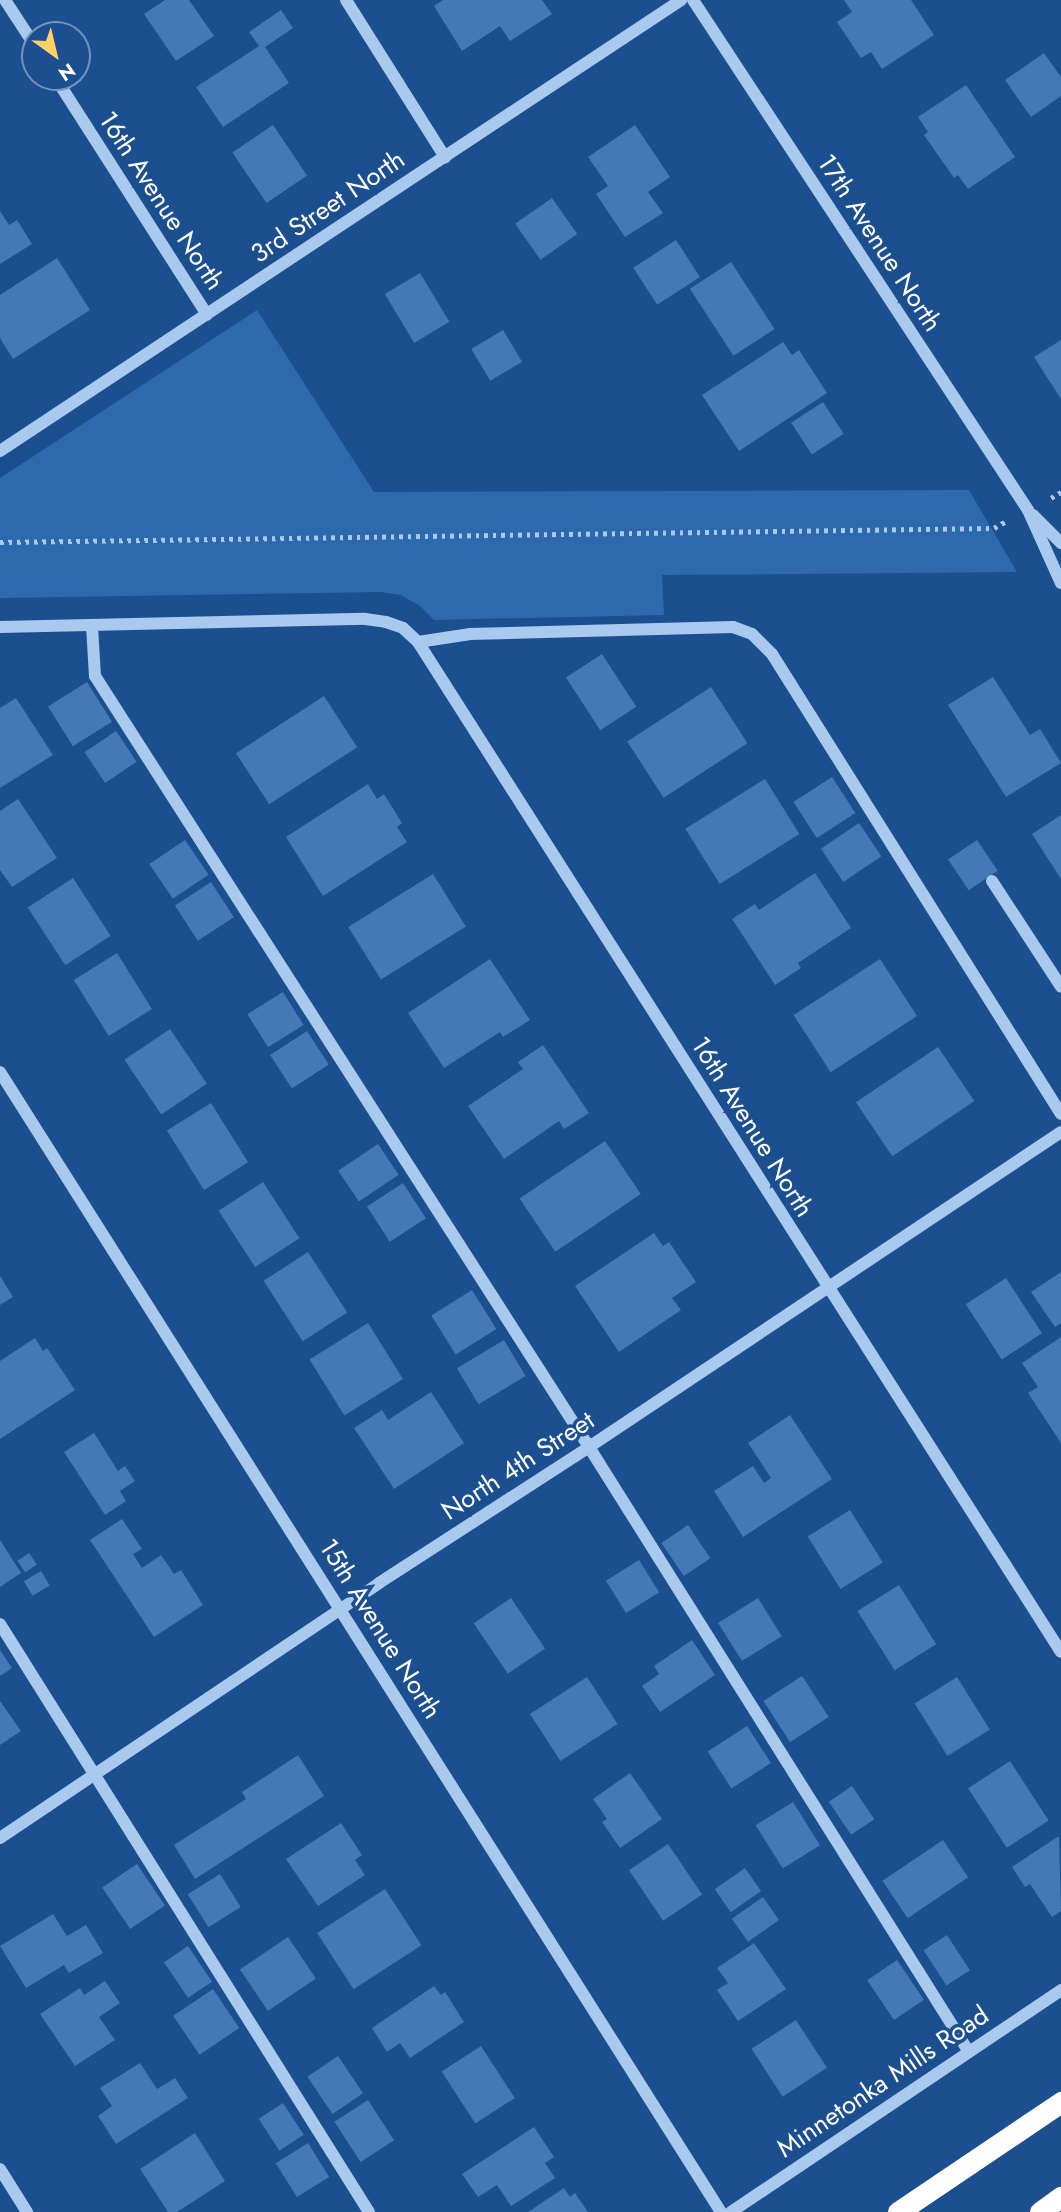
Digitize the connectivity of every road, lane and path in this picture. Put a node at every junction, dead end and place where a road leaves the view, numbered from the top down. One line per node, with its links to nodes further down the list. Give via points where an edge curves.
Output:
1 (5, 0): 5 (street)
2 (346, 0): 7 (street)
3 (681, 0): 7 (street, 3rd Street North)
4 (693, 0): 10 (street, 17th Avenue North)
5 (21, 25)
6 (64, 91): 8 (street, 16th Avenue North)
7 (445, 157): 8 (street, 3rd Street North)
8 (207, 315): 9 (street, 3rd Street North)
9 (0, 451)
10 (1028, 510): 13 (street, 17th Avenue North); 14 (street, 17th Avenue North)
11 (993, 527): 12 (path)
12 (0, 542)
13 (1061, 543)
14 (1061, 583)
15 (92, 626): 16 (street); 17 (street, 16th Avenue North, via 365,619 402,628); 24 (street, via 95,676)
16 (0, 627)
17 (418, 642): 21 (street, via 470,634 733,627 752,634 772,654); 23 (street, 16th Avenue North)
18 (992, 881): 19 (street)
19 (1061, 987)
20 (0, 1072): 25 (street, 15th Avenue North)
21 (1061, 1115)
22 (1061, 1132): 23 (street, North 4th Street)
23 (827, 1287): 24 (street, North 4th Street); 27 (street, 16th Avenue North)
24 (589, 1447): 25 (street, North 4th Street); 31 (street)
25 (340, 1609): 28 (street, North 4th Street); 37 (street, 15th Avenue North)
26 (0, 1624): 28 (street)
27 (1061, 1652)
28 (95, 1775): 29 (street, North 4th Street); 36 (street)
29 (0, 1838)
30 (1061, 1990): 31 (street, Minnetonka Mills Road)
31 (970, 2052): 38 (street, Minnetonka Mills Road)
32 (1061, 2102): 39 (highway)
33 (0, 2169): 35 (street)
34 (1061, 2197): 40 (highway)
35 (27, 2212)
36 (369, 2212)
37 (721, 2212)
38 (731, 2212)
39 (898, 2212)
40 (1040, 2212)

